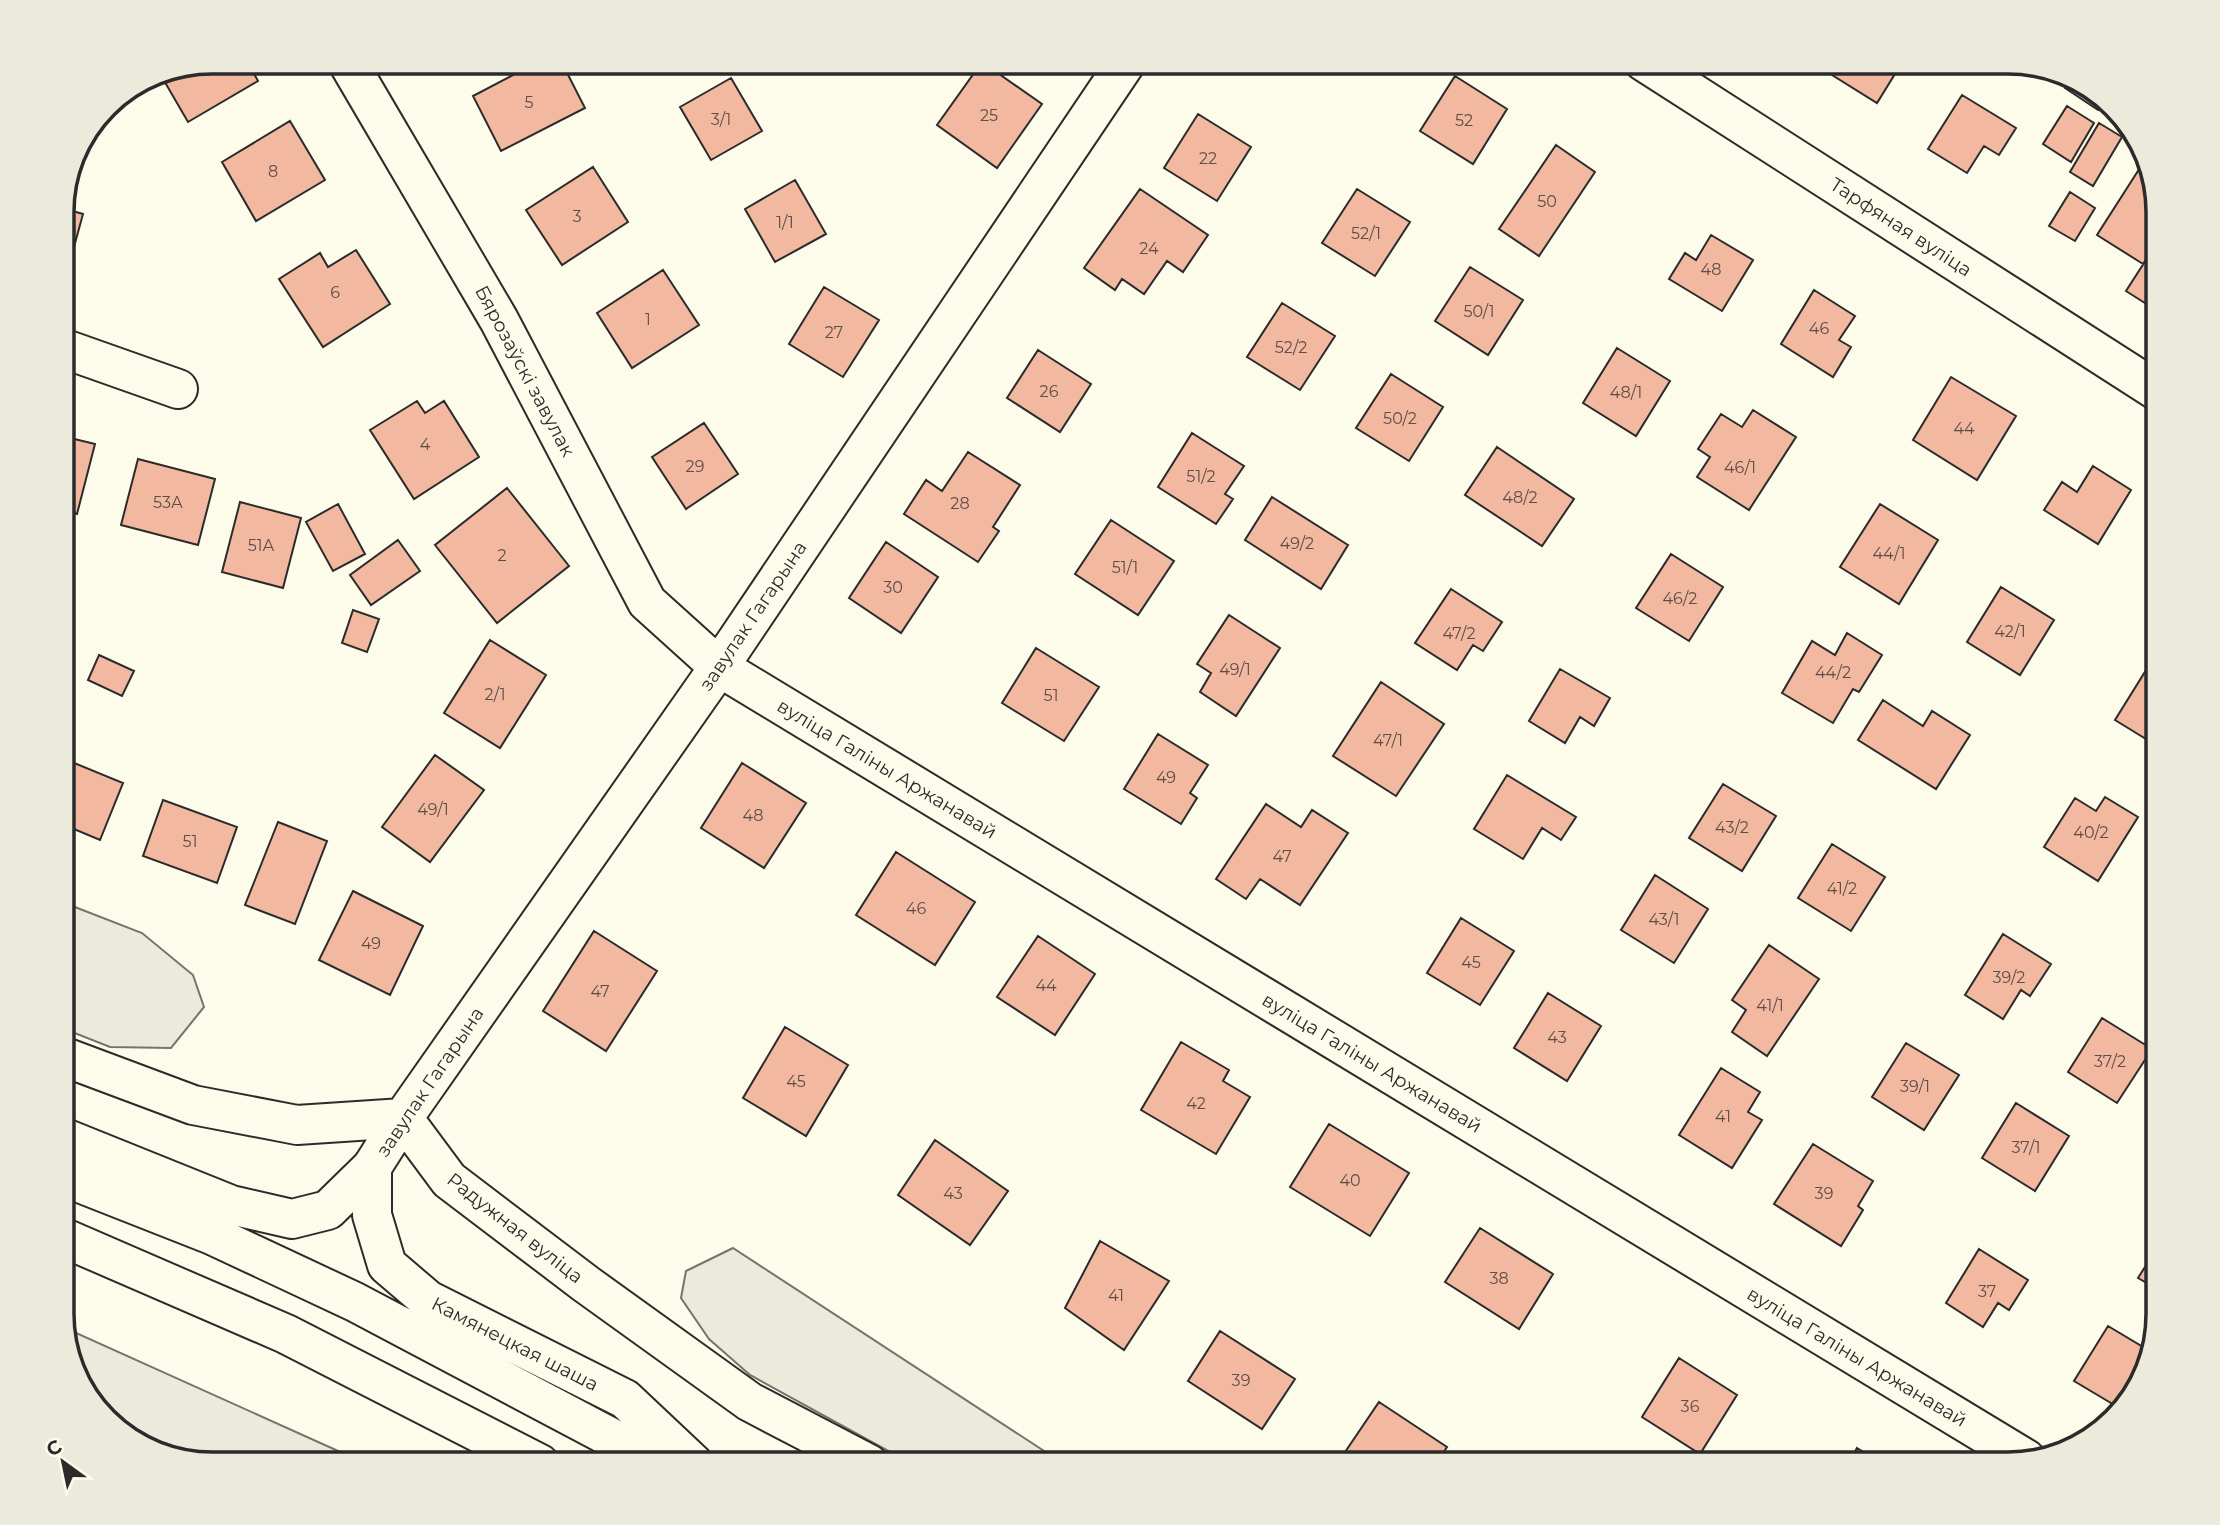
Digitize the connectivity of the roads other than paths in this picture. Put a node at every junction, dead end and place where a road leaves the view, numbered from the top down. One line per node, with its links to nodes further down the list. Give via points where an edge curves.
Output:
1 (355, 74): 7 (street, Бярозаўскі завулак, via 499,320 647,602)
2 (1118, 74): 7 (street, завулак Гагарына)
3 (1663, 74): 5 (street, Тарфяная вуліца)
4 (74, 352): 6 (street)
5 (2146, 384)
6 (178, 389)
7 (719, 667): 9 (street, завулак Гагарына); 14 (street, вуліца Галіны Аржанавай)
8 (74, 1060): 9 (street, via 193,1105 297,1125)
9 (403, 1118): 11 (street, завулак Гагарына); 18 (street, Радужная вуліца, via 449,1181 750,1402)
10 (74, 1142): 11 (street, via 231,1205 292,1219 328,1210)
11 (372, 1167): 17 (street, Камянецкая шаша, via 372,1215 387,1265 428,1300 625,1399)
12 (74, 1181): 16 (street, via 212,1235 355,1302)
13 (74, 1242): 15 (street, via 286,1334)
14 (2014, 1451)
15 (517, 1452)
16 (638, 1452)
17 (681, 1452)
18 (846, 1452)

